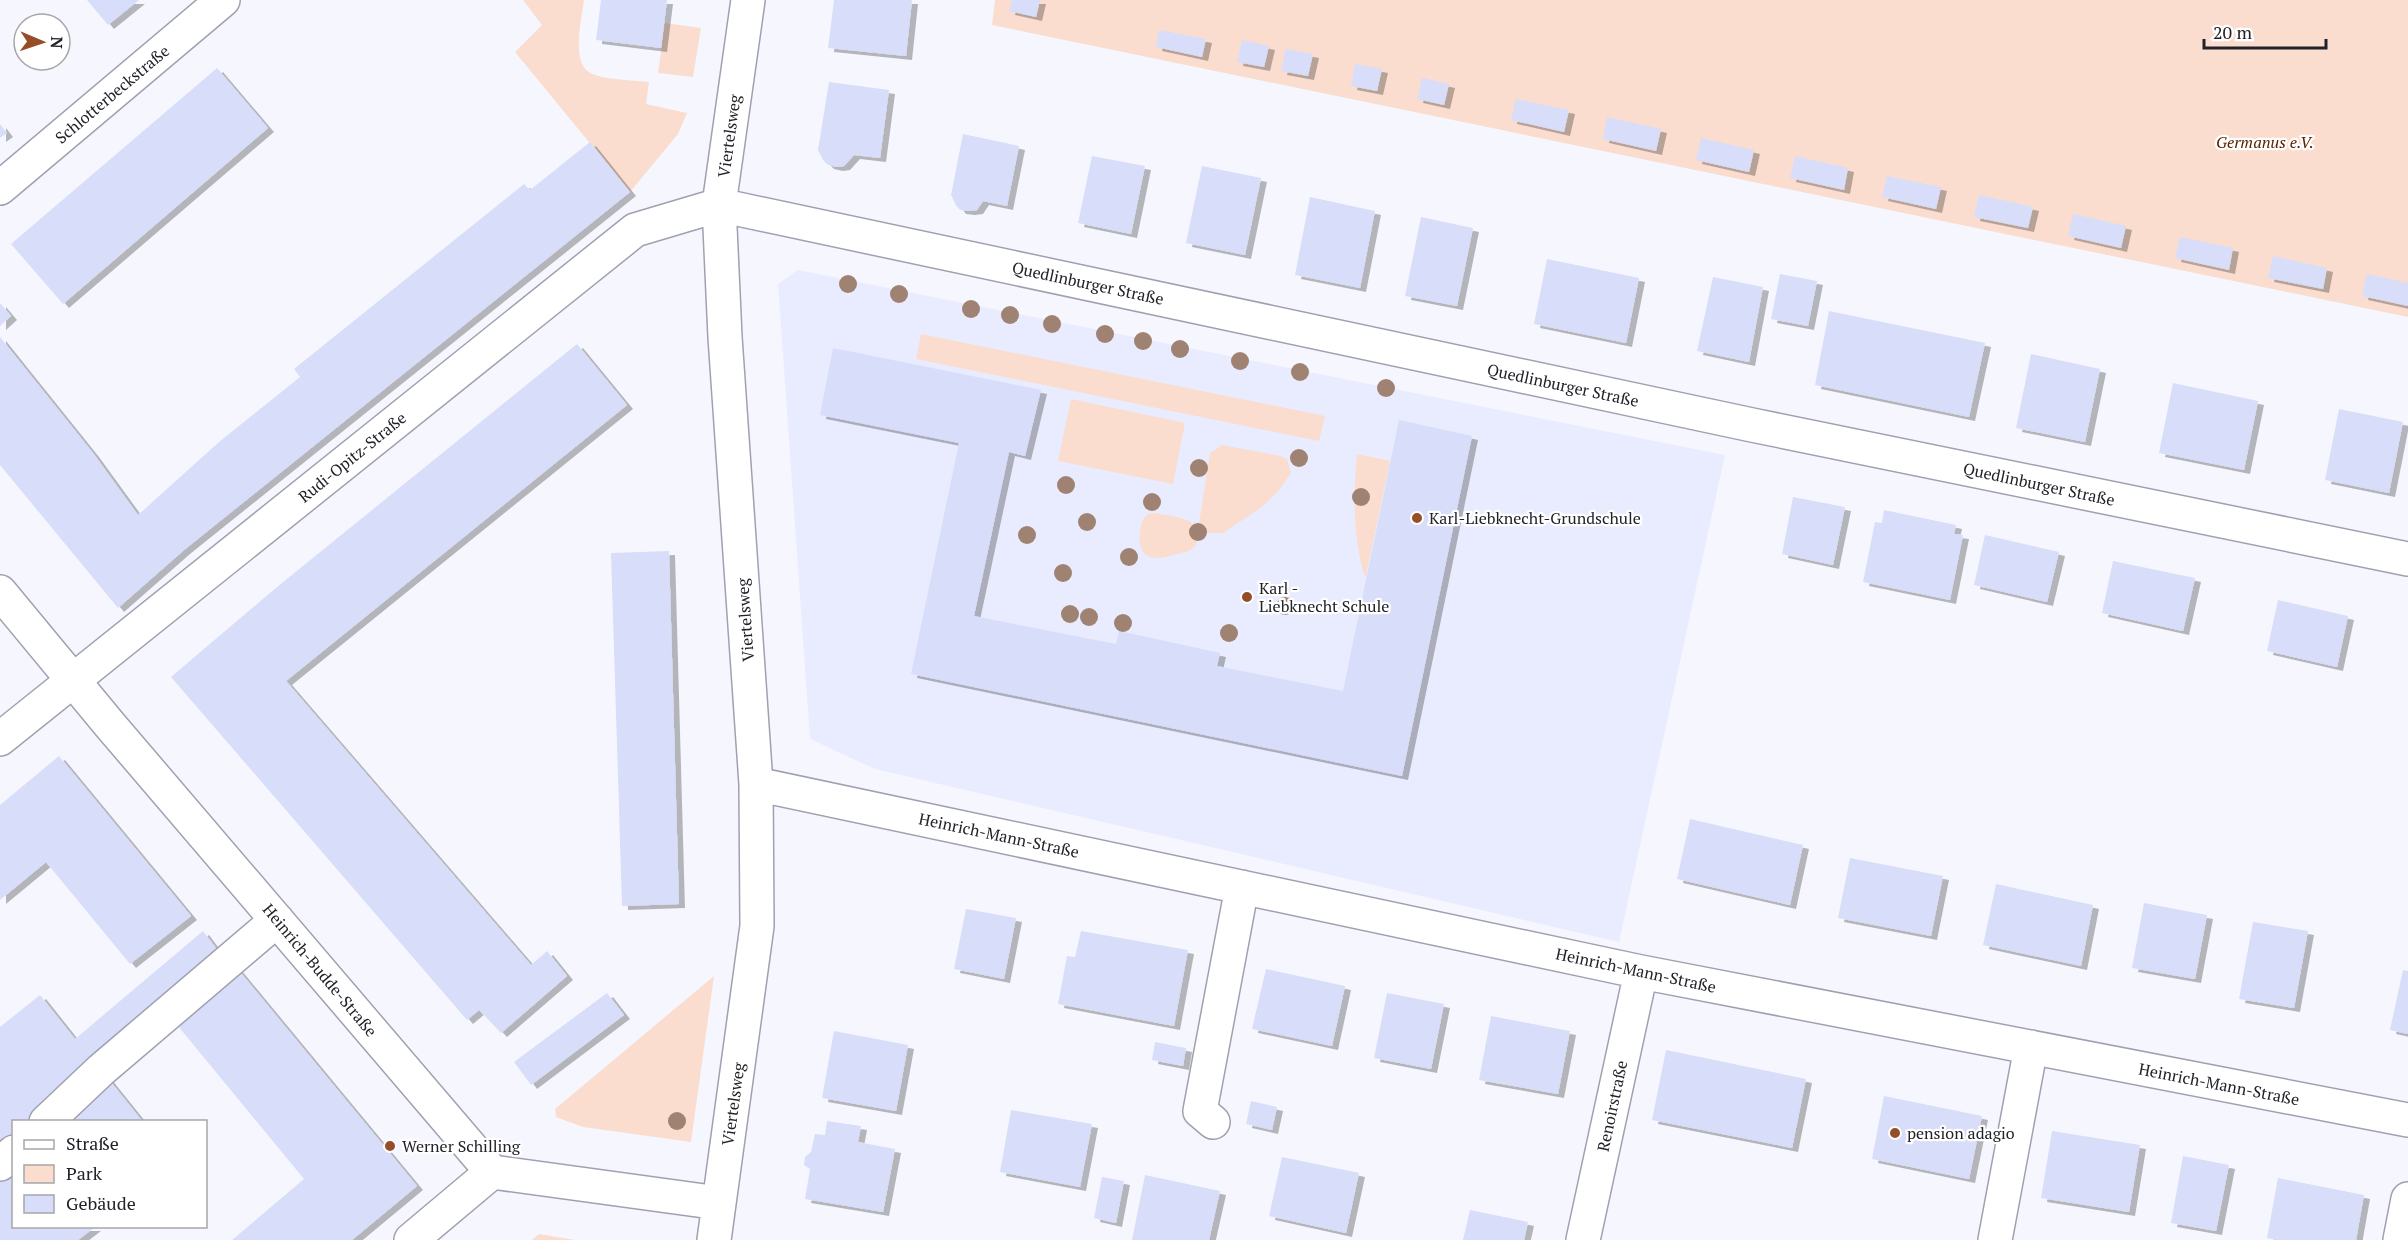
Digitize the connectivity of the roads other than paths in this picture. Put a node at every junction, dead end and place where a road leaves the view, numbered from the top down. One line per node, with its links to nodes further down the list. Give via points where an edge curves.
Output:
1 (223, 0): 3 (street, Schlotterbeckstraße)
2 (748, 0): 4 (street, Viertelsweg)
3 (0, 188)
4 (719, 205): 5 (street, Quedlinburger Straße, via 1740,423); 7 (street, Rudi-Opitz-Straße, via 635,230); 9 (street, Viertelsweg)
5 (2408, 559)
6 (0, 591): 7 (street, Heinrich-Budde-Straße)
7 (73, 680): 8 (street, Rudi-Opitz-Straße); 11 (street, Heinrich-Budde-Straße)
8 (0, 739)
9 (756, 784): 10 (street, Heinrich-Mann-Straße); 21 (street, Viertelsweg, via 757,926)
10 (1242, 887): 12 (street, Heinrich-Mann-Straße); 16 (street, via 1200,1111)
11 (277, 920): 14 (street); 19 (street, Heinrich-Budde-Straße)
12 (1641, 972): 13 (street, Heinrich-Mann-Straße); 24 (street, Renoirstraße)
13 (2031, 1047): 15 (street, Heinrich-Mann-Straße); 25 (street)
14 (48, 1120)
15 (2408, 1120)
16 (1214, 1122)
17 (12, 1154): 18 (street)
18 (0, 1164)
19 (492, 1172): 21 (street); 22 (street)
20 (2408, 1199): 26 (street)
21 (719, 1203): 23 (street, Viertelsweg)
22 (411, 1240)
23 (714, 1240)
24 (1583, 1240)
25 (1995, 1240)
26 (2400, 1240)

